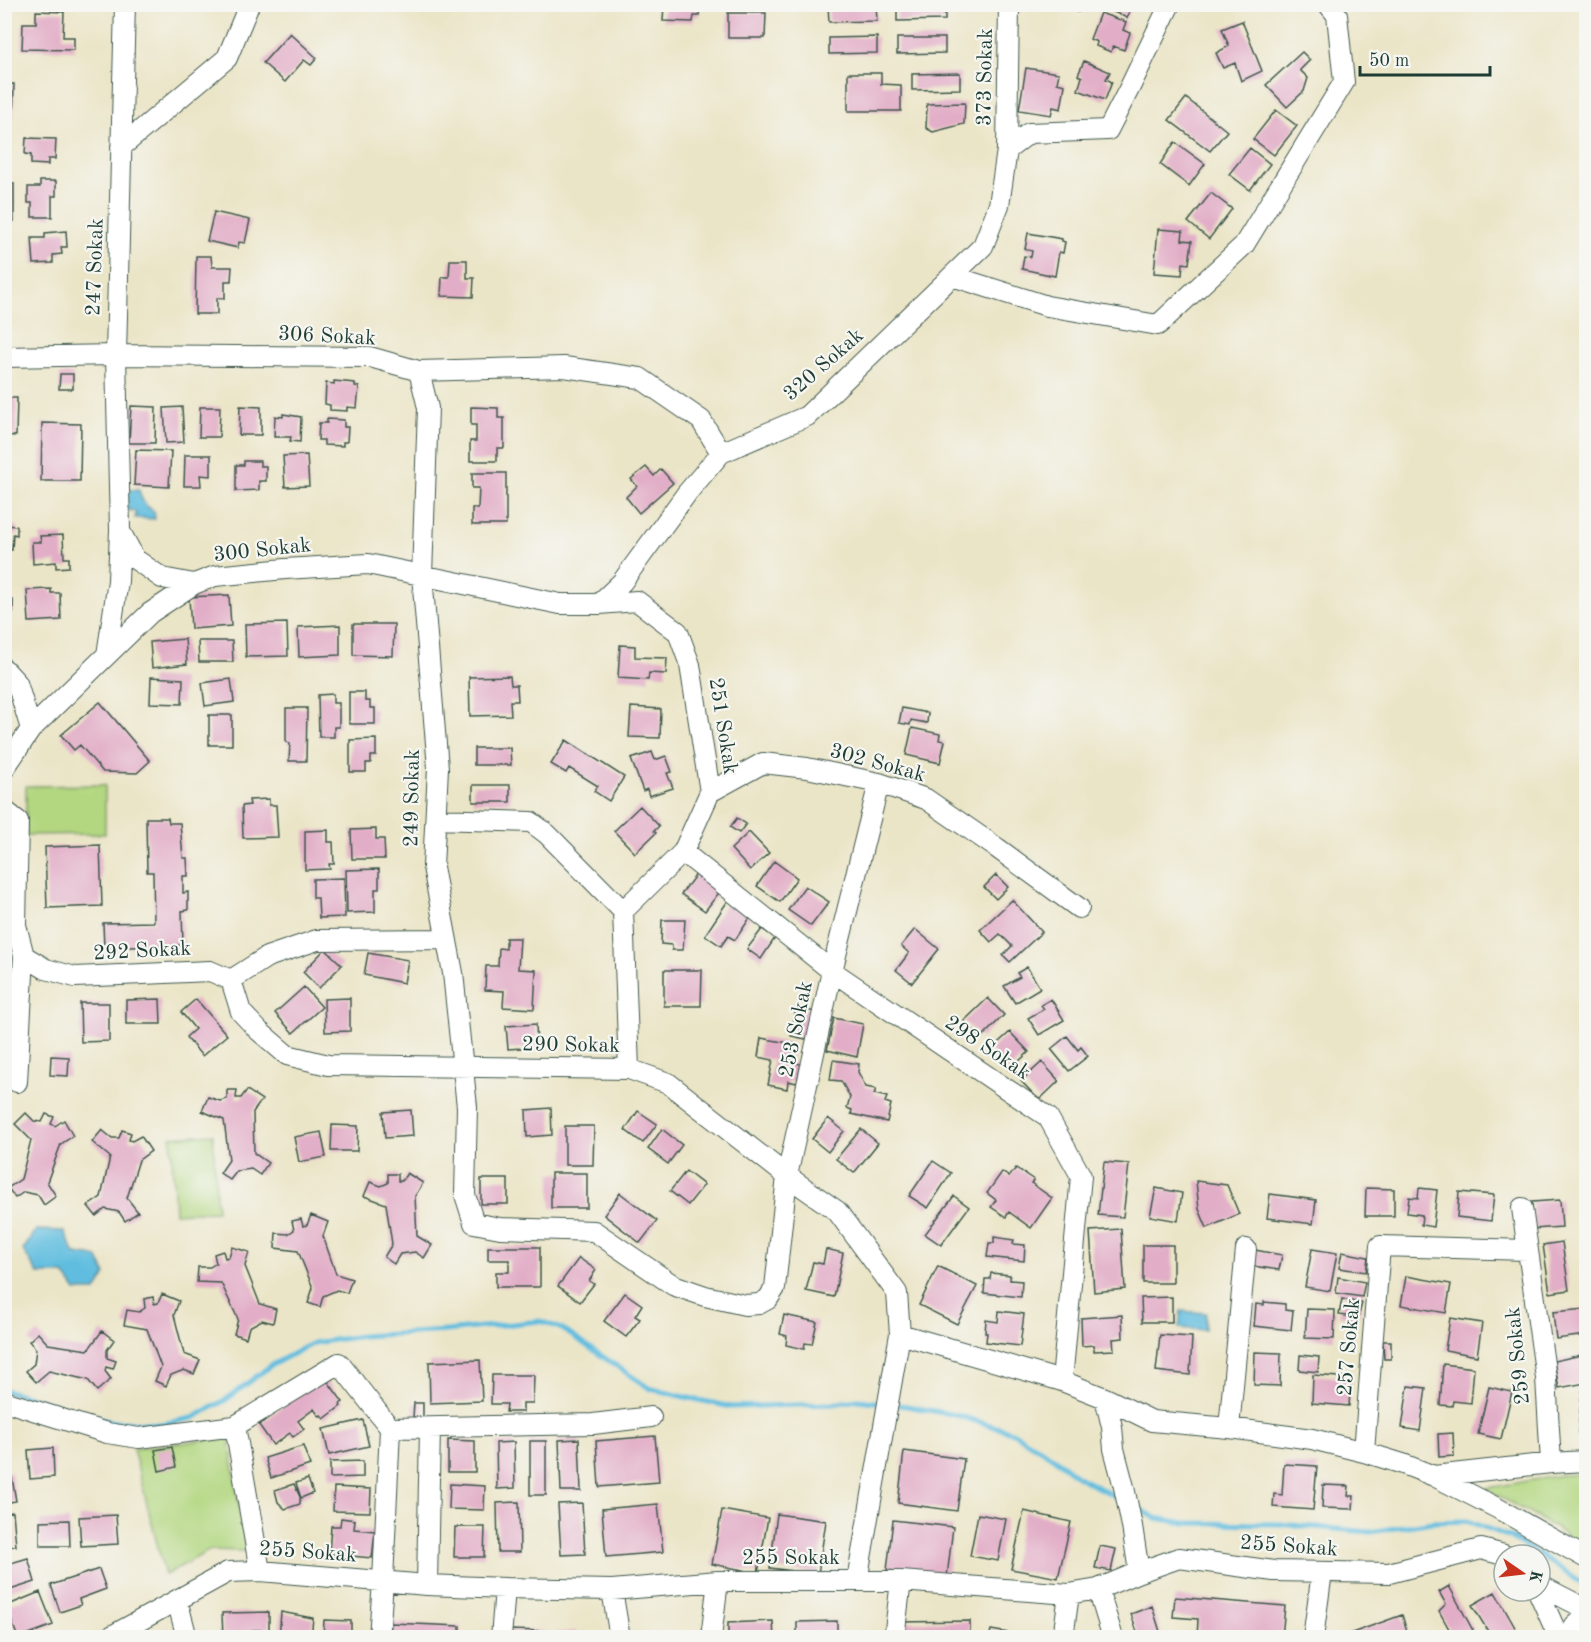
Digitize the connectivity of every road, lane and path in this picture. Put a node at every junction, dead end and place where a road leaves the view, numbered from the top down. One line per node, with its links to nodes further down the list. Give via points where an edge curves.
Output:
1 (125, 4): 6 (street, 247 Sokak)
2 (1009, 4): 7 (street, 373 Sokak)
3 (1170, 4): 7 (street, via 1108,130 1029,133)
4 (1328, 4): 8 (street, via 1337,15 1344,82 1244,245 1158,325 1047,306)
5 (249, 5): 6 (street, via 227,58)
6 (122, 147): 9 (street, 247 Sokak)
7 (1006, 150): 8 (street, 320 Sokak, via 999,205 983,246)
8 (952, 276): 12 (street, 320 Sokak, via 807,416)
9 (116, 355): 10 (street, 306 Sokak); 11 (street, 306 Sokak, via 370,357); 13 (street, 247 Sokak)
10 (4, 357)
11 (419, 371): 12 (street, 306 Sokak, via 564,367 640,378 701,420); 14 (street, 249 Sokak, via 428,408)
12 (721, 453): 16 (street, 320 Sokak, via 622,582)
13 (120, 530): 15 (street, 247 Sokak, via 135,559 162,578); 17 (street, 247 Sokak, via 118,581)
14 (422, 575): 15 (street, 300 Sokak, via 368,564 215,576); 16 (street, 300 Sokak, via 560,604); 24 (street, 249 Sokak, via 438,768)
15 (194, 584): 17 (street, 300 Sokak, via 150,613)
16 (599, 604): 22 (street, 251 Sokak, via 637,601 678,632 690,665)
17 (107, 655): 19 (street, 300 Sokak)
18 (4, 669): 19 (street, via 17,683)
19 (31, 729): 20 (street, 300 Sokak)
20 (4, 769)
21 (879, 783): 22 (street, 302 Sokak, via 764,763); 26 (street, 302 Sokak, via 926,799); 30 (street, 253 Sokak)
22 (710, 792): 25 (street, 251 Sokak)
23 (4, 810): 29 (street, via 18,821 16,925)
24 (436, 819): 27 (street, via 531,822 548,834); 28 (street, 249 Sokak, via 433,867)
25 (683, 852): 27 (street, 251 Sokak); 30 (street, 298 Sokak)
26 (1079, 908)
27 (623, 911): 33 (street)
28 (446, 939): 31 (street, via 317,940 267,957); 32 (street, 249 Sokak)
29 (24, 956): 31 (street, 292 Sokak, via 46,969 75,977 210,971); 34 (street)
30 (832, 971): 35 (street, 253 Sokak); 41 (street, 298 Sokak, via 1048,1117 1081,1176)
31 (231, 980): 32 (street, 290 Sokak, via 241,1012 287,1055 328,1065)
32 (462, 1066): 33 (street, 290 Sokak); 39 (street, 249 Sokak, via 467,1107 465,1195 474,1222 500,1228 594,1231 673,1285 745,1305 768,1299)
33 (629, 1069): 35 (street, 290 Sokak, via 669,1083)
34 (16, 1082)
35 (787, 1176): 39 (street, 253 Sokak); 40 (street, 290 Sokak, via 837,1211 897,1293)
36 (1522, 1208): 38 (street, 259 Sokak)
37 (1246, 1249): 48 (street)
38 (1528, 1250): 49 (street, 257 Sokak, via 1380,1246); 51 (street, 259 Sokak, via 1546,1378)
39 (775, 1288)
40 (900, 1334): 41 (street); 60 (street, 290 Sokak)
41 (1062, 1382): 42 (street)
42 (1105, 1398): 48 (street, via 1152,1421); 56 (street)
43 (4, 1401): 45 (street, via 107,1433 139,1438)
44 (651, 1418): 47 (street, via 593,1424)
45 (235, 1426): 46 (street, via 339,1363); 55 (street)
46 (390, 1428): 47 (street); 58 (street)
47 (430, 1428): 62 (street)
48 (1229, 1428): 49 (street, via 1312,1439)
49 (1364, 1452): 52 (street)
50 (1587, 1461): 51 (street)
51 (1551, 1463): 52 (street)
52 (1434, 1476): 54 (street)
53 (1492, 1552): 57 (street, 255 Sokak, via 1481,1549 1389,1574)
54 (1587, 1558)
55 (260, 1571): 58 (street, 255 Sokak); 68 (street, 255 Sokak, via 228,1572)
56 (1139, 1572): 57 (street, 255 Sokak, via 1179,1558 1274,1571); 64 (street, 255 Sokak)
57 (1322, 1572): 81 (street)
58 (383, 1581): 62 (street, 255 Sokak); 74 (street)
59 (718, 1581): 60 (street, 255 Sokak); 65 (street, 255 Sokak); 77 (street)
60 (857, 1581): 61 (street, 255 Sokak)
61 (901, 1581): 67 (street, 255 Sokak); 78 (street)
62 (427, 1585): 63 (street, 255 Sokak)
63 (505, 1588): 65 (street, 255 Sokak); 75 (street)
64 (1098, 1589): 67 (street, 255 Sokak); 80 (street)
65 (612, 1590): 76 (street)
66 (1552, 1591): 70 (street)
67 (1069, 1594): 79 (street)
68 (177, 1600): 72 (street, 255 Sokak); 73 (street)
69 (1543, 1603): 82 (street)
70 (1587, 1608)
71 (1587, 1618): 83 (street, via 1575,1625)
72 (108, 1638)
73 (187, 1638)
74 (379, 1638)
75 (501, 1638)
76 (620, 1638)
77 (711, 1638)
78 (894, 1638)
79 (1063, 1638)
80 (1113, 1638)
81 (1313, 1638)
82 (1559, 1638)
83 (1568, 1638)

